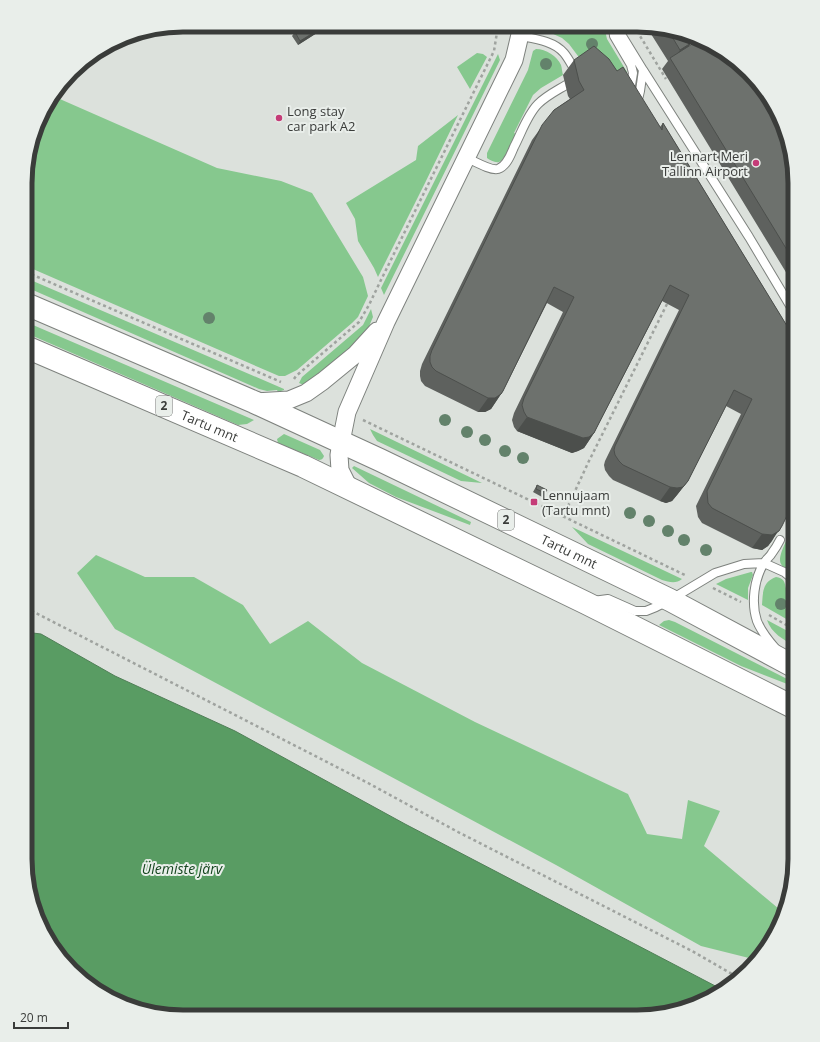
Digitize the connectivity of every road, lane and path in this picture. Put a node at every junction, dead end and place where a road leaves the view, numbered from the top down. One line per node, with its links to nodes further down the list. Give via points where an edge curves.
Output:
1 (497, 32): 18 (path, via 494,51 370,305 359,322)
2 (521, 32): 11 (street, via 514,60)
3 (523, 32): 7 (lane, via 558,48)
4 (614, 32): 9 (lane, via 633,73)
5 (620, 32): 6 (lane)
6 (643, 70): 10 (lane); 14 (lane)
7 (580, 77)
8 (566, 85): 11 (lane, via 537,105 504,166 492,169)
9 (628, 102)
10 (636, 110)
11 (467, 158): 16 (street)
12 (32, 275): 19 (path)
13 (670, 298): 24 (path)
14 (788, 302)
15 (32, 307): 20 (highway, Tartu mnt / 2)
16 (386, 322): 20 (street, via 356,354 306,393 289,400); 22 (street, via 347,412)
17 (32, 350): 23 (highway, Tartu mnt / 2)
18 (293, 381)
19 (282, 383)
20 (254, 402): 22 (highway, Tartu mnt / 2)
21 (367, 422): 24 (path)
22 (341, 442): 23 (street, via 340,470); 30 (highway, Tartu mnt / 2)
23 (349, 488): 31 (highway, Tartu mnt / 2)
24 (563, 516): 28 (path)
25 (780, 540): 26 (lane)
26 (764, 563): 27 (lane); 30 (lane, via 744,564 715,573); 36 (lane, via 755,586 753,601 757,622)
27 (788, 575)
28 (690, 577)
29 (711, 588): 32 (path)
30 (670, 600): 31 (lane, via 646,611 635,611 608,599); 37 (highway, Tartu mnt / 2)
31 (586, 603): 38 (highway, Tartu mnt / 2)
32 (747, 606)
33 (32, 611): 39 (path, via 361,779)
34 (764, 612): 35 (path)
35 (788, 626)
36 (788, 662)
37 (788, 663)
38 (788, 704)
39 (733, 975)

